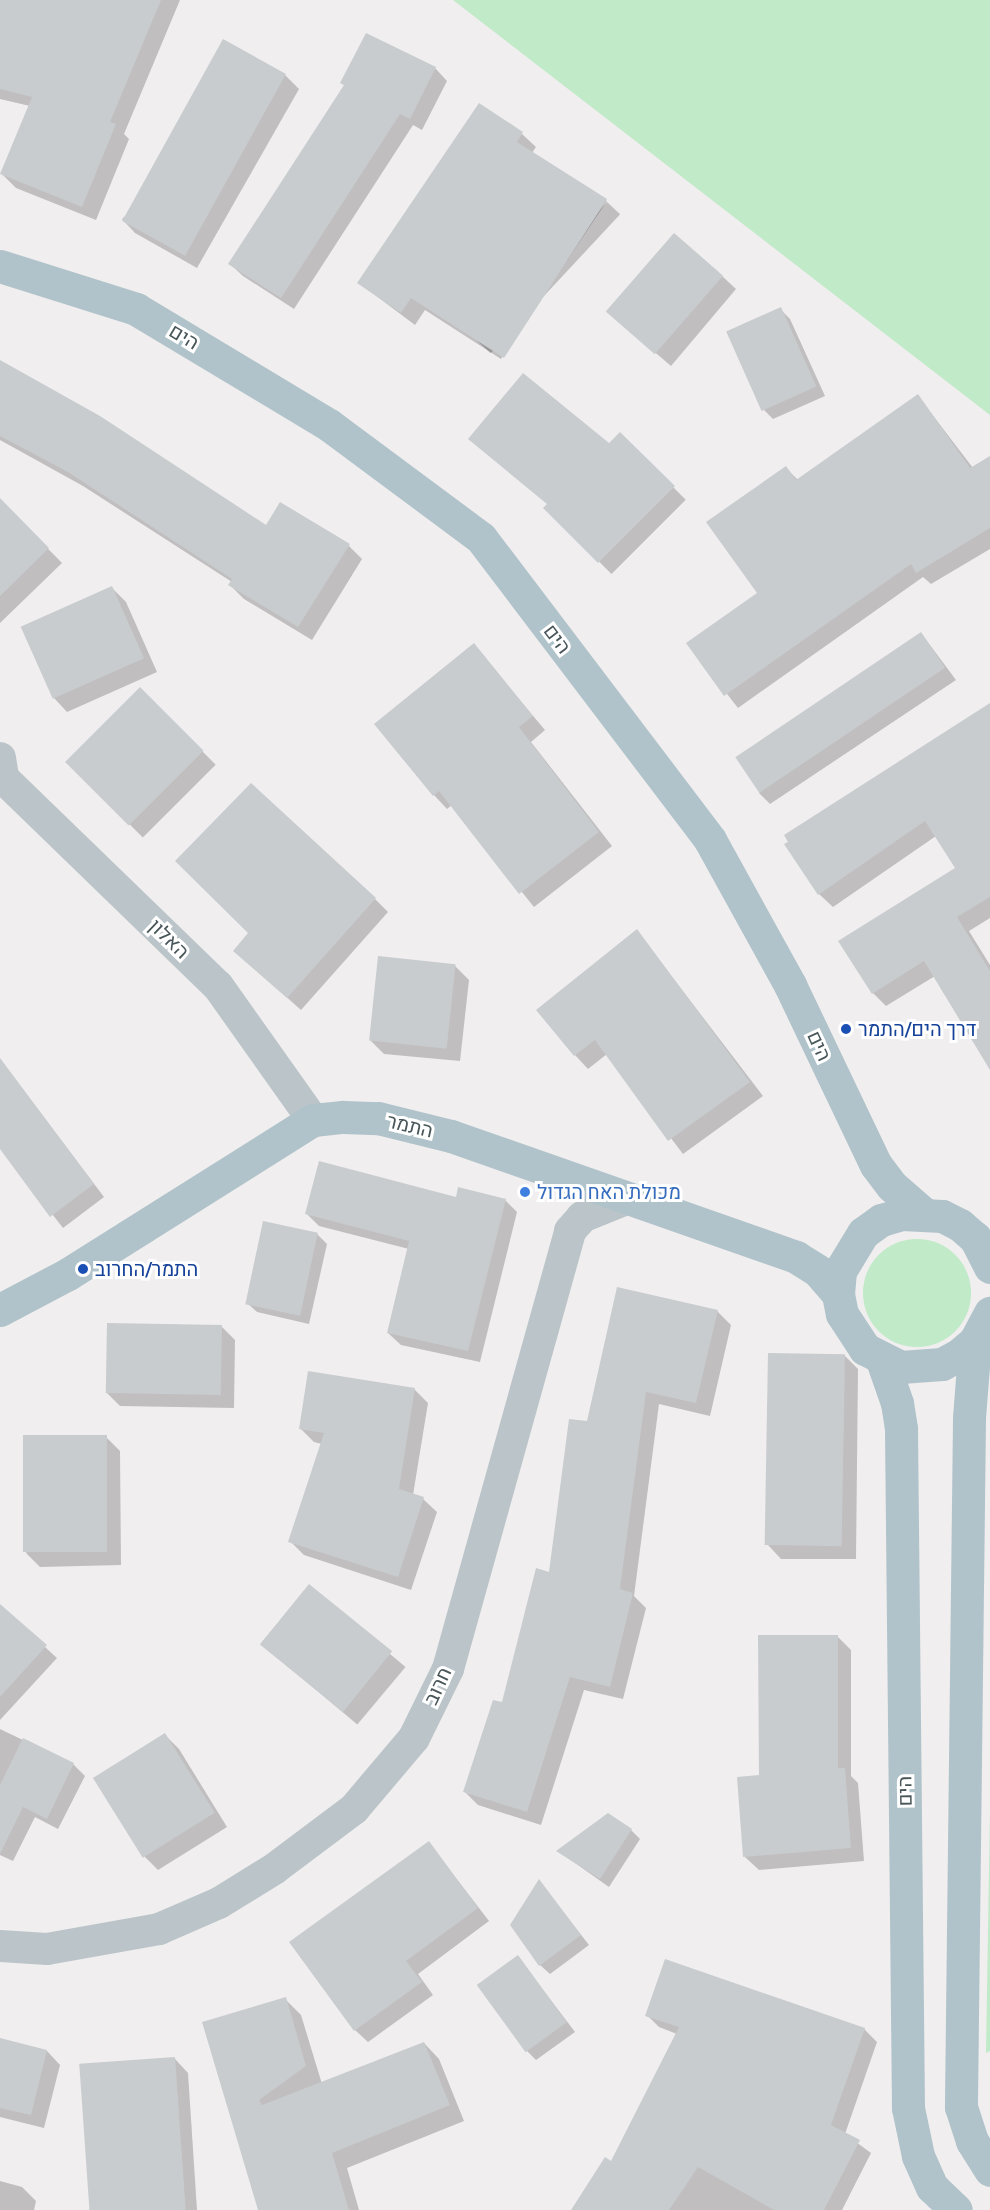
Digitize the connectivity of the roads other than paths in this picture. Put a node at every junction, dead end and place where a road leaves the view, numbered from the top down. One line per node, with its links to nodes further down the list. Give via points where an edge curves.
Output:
1 (0, 266): 5 (main road, הים, via 136,309 329,424 481,538 710,840 790,985 876,1165 892,1186)
2 (1, 768): 3 (street, האלון, via 218,986)
3 (313, 1120): 4 (main road, התמר, via 378,1118 452,1136); 8 (main road, via 68,1274)
4 (626, 1199): 7 (main road, התמר, via 796,1257 818,1271); 11 (street, חרוב, via 582,1217 570,1231 448,1669 414,1738 354,1809 219,1904 159,1929 47,1949)
5 (922, 1212): 6 (main road, via 960,1225); 7 (main road, via 881,1220 863,1233 840,1271)
6 (989, 1258)
7 (838, 1294): 10 (main road, via 851,1333)
8 (0, 1310)
9 (983, 1327): 10 (main road, via 960,1354 932,1366 901,1367); 12 (main road, via 969,1418 961,2107 972,2141)
10 (882, 1360): 13 (main road, הים, via 897,1403 901,1429 908,2108 918,2156 932,2187)
11 (0, 1946)
12 (990, 2170)
13 (956, 2210)

